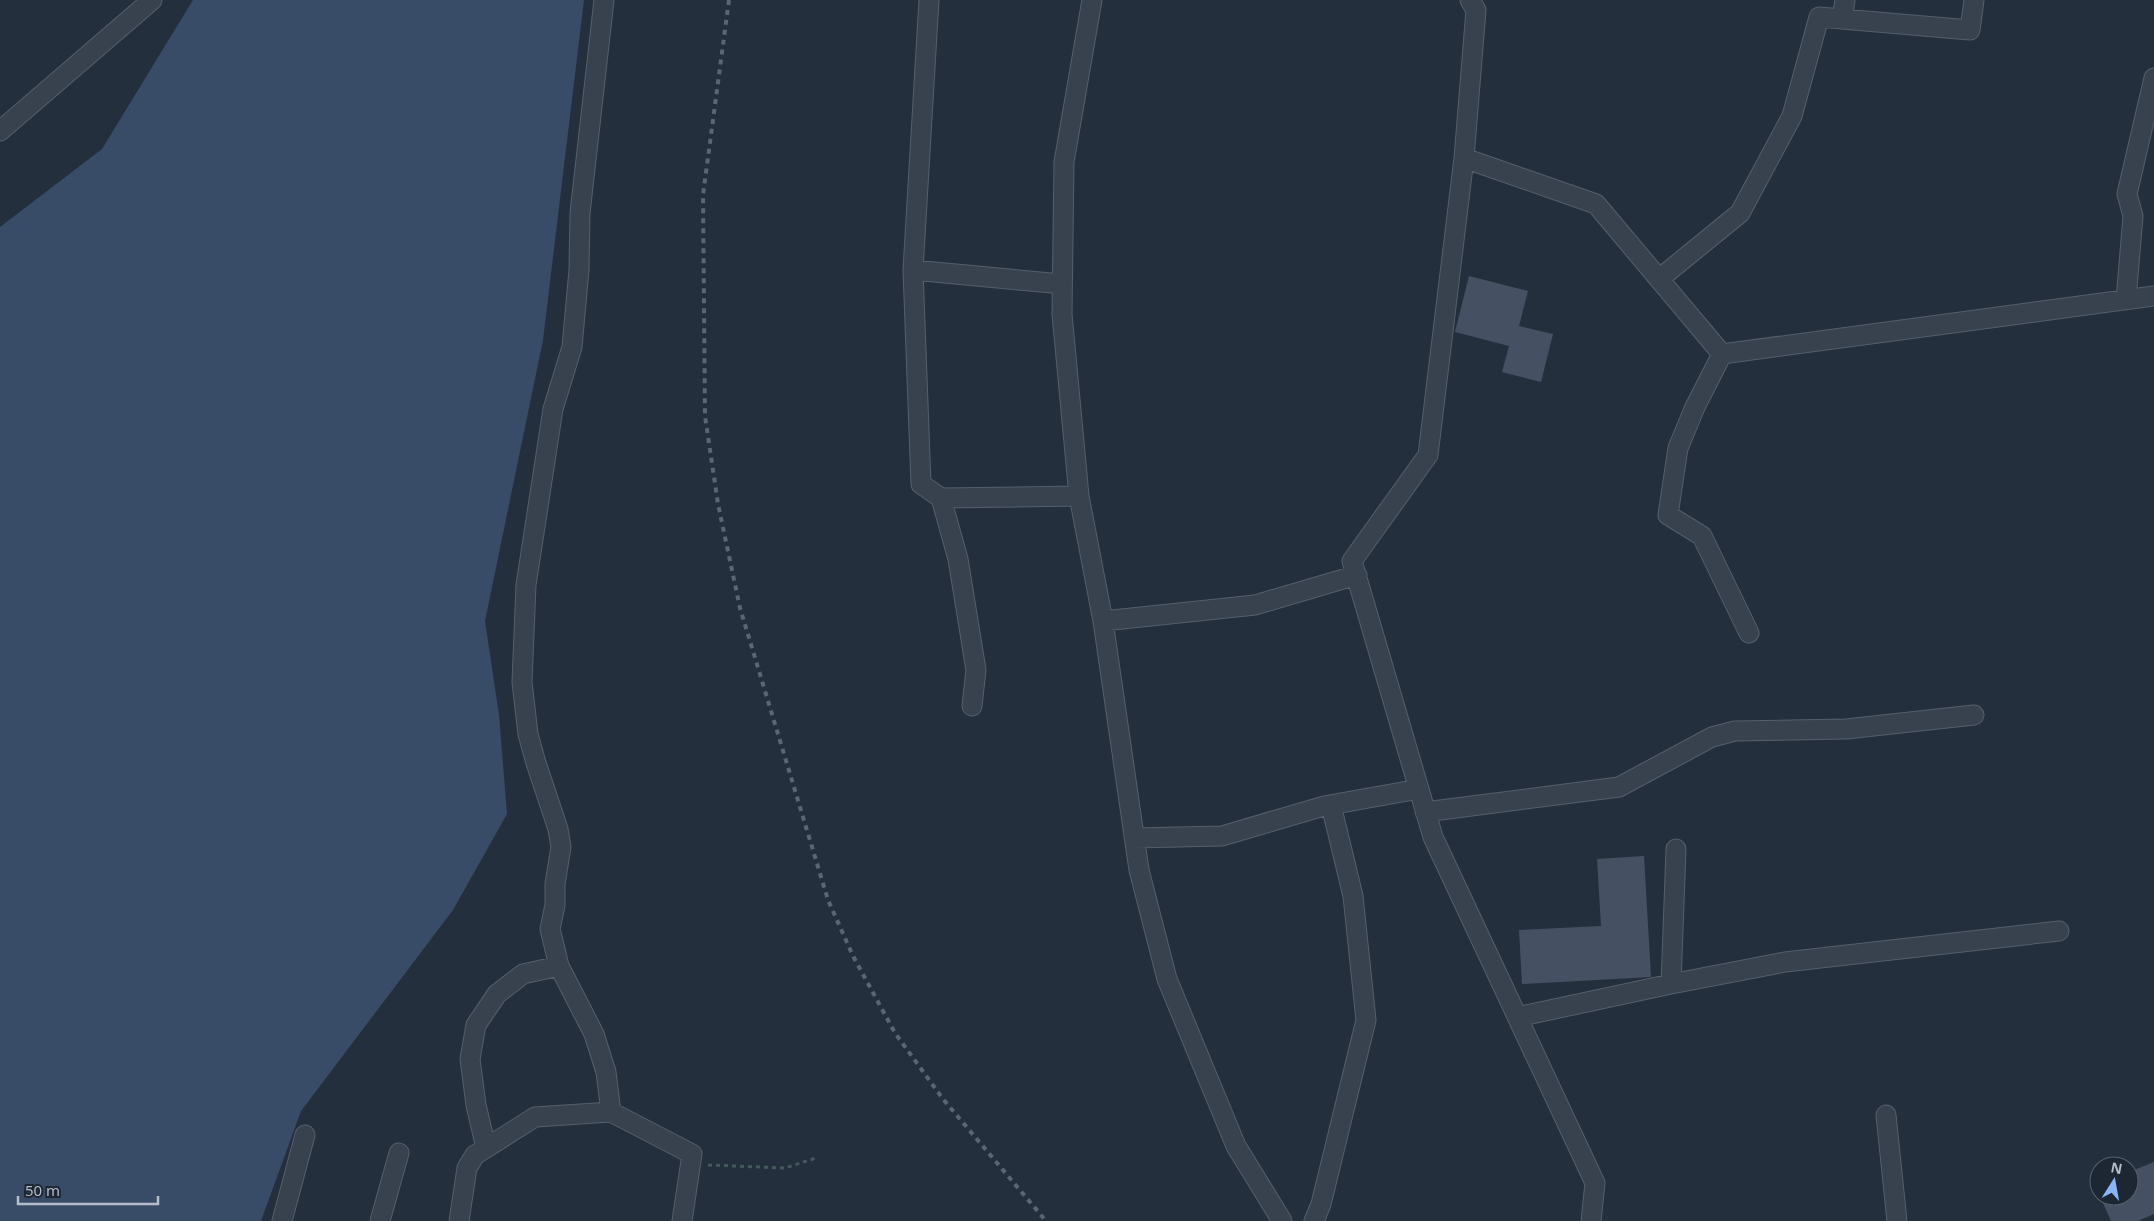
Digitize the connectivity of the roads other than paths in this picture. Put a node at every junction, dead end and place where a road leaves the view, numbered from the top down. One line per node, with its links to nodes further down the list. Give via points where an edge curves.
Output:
1 (152, 0): 10 (street)
2 (604, 0): 31 (street, via 580,213 579,279 572,347 553,409 526,585 523,645 522,682 528,734 558,829 560,848 550,929)
3 (929, 0): 12 (street)
4 (1092, 0): 14 (street, via 1064,162)
5 (1470, 0): 11 (street, via 1476,10)
6 (1845, 0): 8 (street)
7 (1974, 0): 8 (street, via 1970,30)
8 (1842, 19): 13 (street, via 1819,17 1792,116 1740,213)
9 (2154, 78): 16 (street, via 2127,194 2133,216)
10 (0, 132)
11 (1464, 158): 13 (street, via 1596,204); 20 (street, via 1428,455 1352,561)
12 (914, 270): 14 (street); 19 (street, via 921,484)
13 (1659, 279): 17 (street)
14 (1062, 284): 18 (street)
15 (2154, 296): 16 (street)
16 (2126, 300): 17 (street)
17 (1722, 354): 22 (street, via 1678,448 1668,515 1702,536)
18 (1079, 496): 19 (street); 21 (street)
19 (941, 498): 23 (street, via 958,559 976,670)
20 (1356, 574): 21 (street, via 1255,605); 25 (street)
21 (1103, 621): 28 (street)
22 (1749, 633)
23 (972, 706)
24 (1974, 715): 27 (street, via 1846,730 1735,732 1712,737 1619,787)
25 (1419, 789): 26 (street); 27 (street)
26 (1331, 805): 28 (street, via 1222,836); 44 (street, via 1353,896 1366,1020 1321,1204)
27 (1425, 812): 33 (street, via 1432,837)
28 (1134, 838): 43 (street, via 1167,979 1236,1146)
29 (1676, 849): 32 (street)
30 (2059, 931): 32 (street, via 1785,962)
31 (559, 966): 34 (street, via 594,1034 606,1072); 37 (street, via 524,974 497,994 476,1025 470,1059)
32 (1671, 984): 33 (street)
33 (1517, 1017): 45 (street, via 1595,1184)
34 (611, 1112): 37 (street, via 535,1118); 42 (street, via 692,1154)
35 (1886, 1115): 46 (street)
36 (305, 1135): 39 (street)
37 (486, 1148): 41 (street, via 475,1155 467,1168)
38 (399, 1153): 40 (street)
39 (282, 1221)
40 (380, 1221)
41 (459, 1221)
42 (682, 1221)
43 (1282, 1221)
44 (1314, 1221)
45 (1591, 1221)
46 (1897, 1221)

